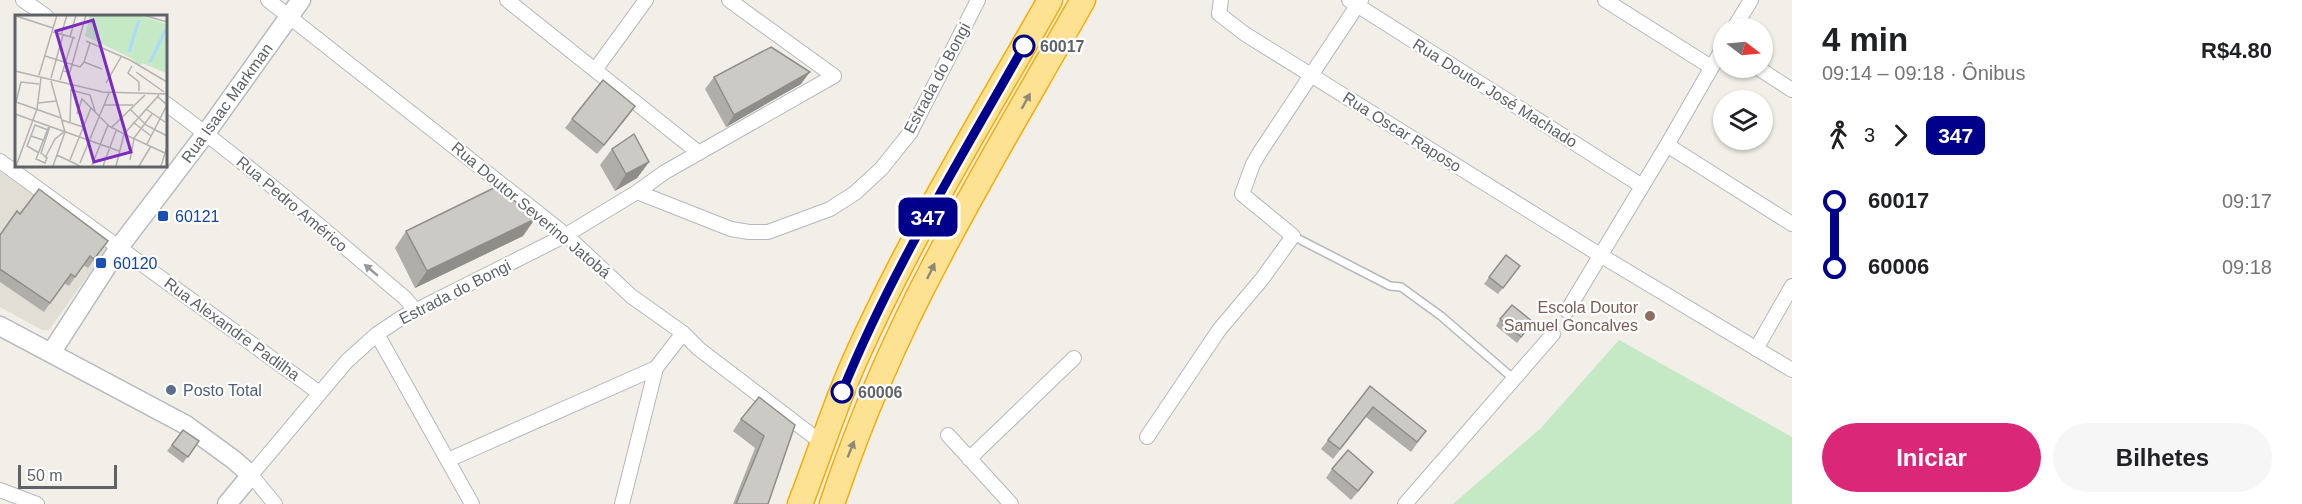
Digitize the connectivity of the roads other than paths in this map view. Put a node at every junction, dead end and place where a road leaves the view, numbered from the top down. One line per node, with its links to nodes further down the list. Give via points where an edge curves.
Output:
1 (23, 0): 14 (street)
2 (268, 0): 15 (street, Rua Doutor Severino Jatobá)
3 (301, 0): 15 (street, Rua Isaac Markman)
4 (507, 0): 19 (street)
5 (646, 0): 19 (street)
6 (729, 0): 26 (street, Estrada do Bongi, via 834,76)
7 (978, 0): 29 (street, Estrada do Bongi, via 910,133 881,169 830,209 768,232 749,232 731,229)
8 (1050, 0): 51 (highway, via 909,249 855,360)
9 (1083, 0): 62 (highway, one-way to 9, via 892,351 936,262)
10 (1221, 0): 20 (street, Rua Oscar Raposo, via 1219,14 1225,20)
11 (1605, 0): 18 (street)
12 (1751, 0): 16 (street)
13 (1356, 2): 20 (street); 28 (street, Rua Doutor José Machado)
14 (45, 15)
15 (290, 16): 24 (street, Rua Isaac Markman); 31 (street, Rua Doutor Severino Jatobá)
16 (1740, 18)
17 (1713, 63): 18 (street)
18 (1711, 66): 25 (street)
19 (595, 70): 26 (street)
20 (1310, 74): 32 (street, via 1253,164 1242,194); 34 (street, Rua Oscar Raposo)
21 (1773, 78): 22 (street)
22 (1792, 90)
23 (166, 104): 24 (street, Rua Pedro Américo)
24 (206, 133): 33 (street, Rua Isaac Markman); 36 (street, Rua Pedro Américo, one-way to 24)
25 (1667, 145): 28 (street); 30 (street)
26 (699, 153): 29 (street, Estrada do Bongi)
27 (0, 161): 33 (street, Rua Alexandre Padilha)
28 (1642, 186): 34 (street)
29 (637, 192): 31 (street, Estrada do Bongi)
30 (1792, 224)
31 (566, 235): 36 (street, Estrada do Bongi); 39 (street, Rua Doutor Severino Jatobá, via 631,296)
32 (1293, 236): 47 (lane, via 1390,286 1401,287); 50 (street, via 1219,330)
33 (120, 246): 43 (street, Rua Isaac Markman); 48 (street, Rua Alexandre Padilha)
34 (1600, 255): 37 (street); 42 (street, Rua Oscar Raposo)
35 (1792, 286): 42 (street)
36 (414, 309): 40 (street, Estrada do Bongi)
37 (1567, 311)
38 (0, 326): 43 (street)
39 (683, 333): 45 (street); 51 (street, Rua Doutor Severino Jatobá)
40 (377, 334): 48 (street, Estrada do Bongi); 53 (street)
41 (1553, 334): 47 (street)
42 (1756, 349): 46 (street, Rua Oscar Raposo)
43 (51, 353): 54 (street, via 186,425)
44 (1074, 358): 52 (street)
45 (656, 368): 53 (street); 60 (street)
46 (1792, 370)
47 (1515, 380): 64 (street)
48 (318, 392): 54 (street, Estrada do Bongi)
49 (948, 435): 52 (street)
50 (1147, 437)
51 (822, 443): 61 (highway)
52 (969, 459): 63 (street)
53 (448, 460): 59 (street)
54 (251, 475): 57 (street, Estrada do Bongi); 58 (street)
55 (0, 490): 56 (street)
56 (37, 504)
57 (227, 504)
58 (275, 504)
59 (472, 504)
60 (622, 504)
61 (800, 504)
62 (832, 504)
63 (1011, 504)
64 (1405, 504)

